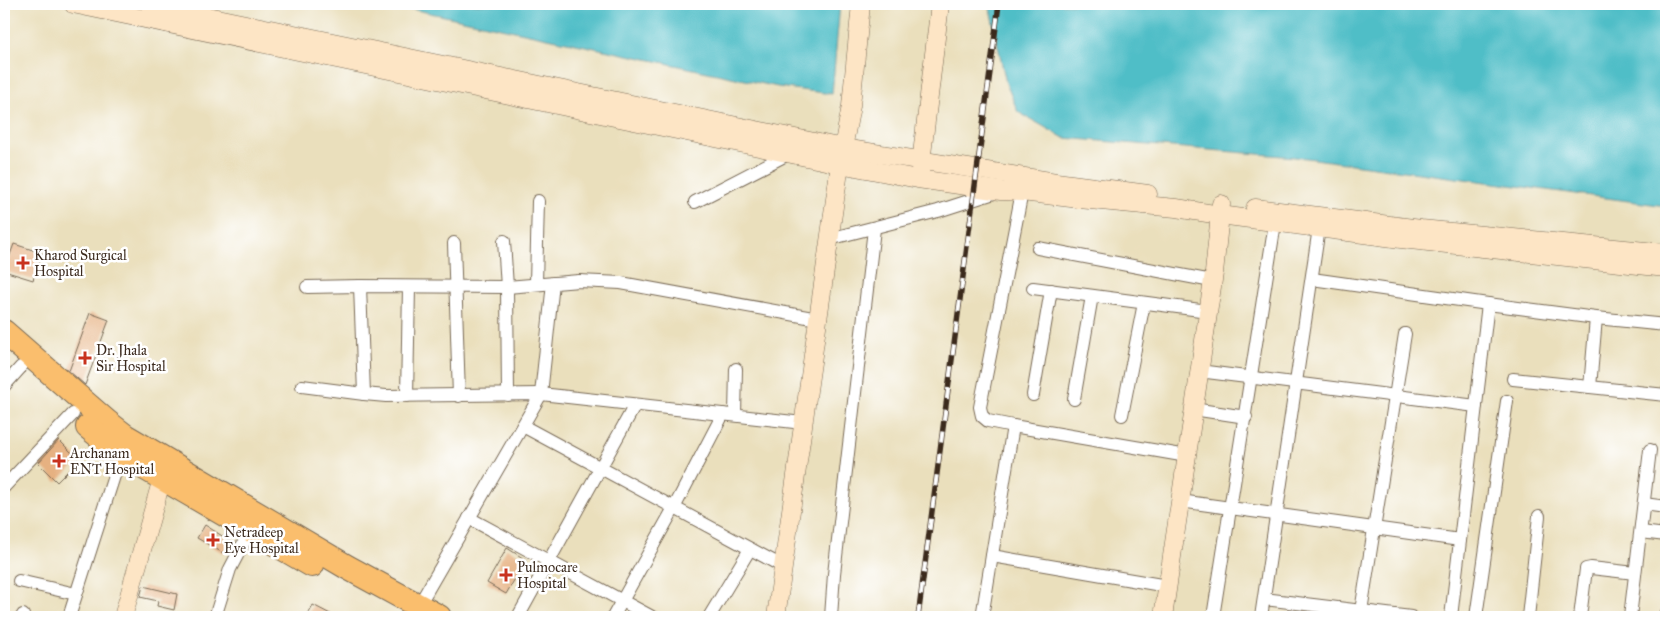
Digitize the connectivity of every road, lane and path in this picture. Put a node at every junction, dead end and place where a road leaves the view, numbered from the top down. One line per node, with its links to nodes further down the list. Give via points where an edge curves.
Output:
1 (73, 4): 5 (street)
2 (149, 4): 5 (street)
3 (861, 4): 7 (street, via 851,106)
4 (940, 4): 8 (street)
5 (534, 92): 6 (street); 7 (street)
6 (790, 153): 7 (street); 13 (street)
7 (842, 156): 8 (street); 9 (street); 18 (street)
8 (922, 161): 9 (street); 10 (street)
9 (918, 179): 11 (street)
10 (1028, 185): 11 (street); 14 (street, via 1079,199); 72 (street, via 980,407 982,416 988,421)
11 (1000, 191): 17 (street)
12 (538, 200): 27 (street)
13 (695, 202)
14 (1220, 209): 15 (street); 22 (street); 25 (street)
15 (1276, 223): 16 (street); 47 (street)
16 (1319, 228): 23 (street); 24 (street)
17 (874, 229): 18 (street); 112 (street)
18 (829, 239): 40 (street)
19 (504, 241): 31 (street)
20 (454, 243): 32 (street)
21 (1038, 248): 25 (street)
22 (1666, 252)
23 (1666, 268)
24 (1312, 278): 37 (street); 49 (street)
25 (1212, 280): 38 (street)
26 (553, 283): 27 (street); 40 (street, via 621,283); 54 (street)
27 (536, 284): 31 (street)
28 (360, 286): 29 (street); 30 (street); 53 (street)
29 (307, 287)
30 (409, 287): 32 (street); 58 (street)
31 (507, 287): 32 (street); 55 (street)
32 (456, 288): 59 (street)
33 (1033, 288): 34 (street)
34 (1051, 290): 35 (street); 56 (street)
35 (1092, 296): 36 (street); 61 (street)
36 (1144, 303): 38 (street); 68 (street)
37 (1488, 304): 39 (street); 64 (street)
38 (1208, 311): 46 (street)
39 (1596, 318): 41 (street); 52 (street)
40 (818, 319): 70 (street)
41 (1666, 325)
42 (4, 332): 77 (highway)
43 (1404, 334): 60 (street)
44 (12, 360): 50 (street); 66 (highway)
45 (736, 369): 67 (street)
46 (1199, 371): 47 (street); 65 (street)
47 (1251, 378): 49 (street); 69 (street)
48 (1513, 379): 52 (street)
49 (1296, 383): 60 (street); 84 (street)
50 (4, 386)
51 (302, 386): 53 (street)
52 (1590, 387): 57 (street)
53 (364, 394): 58 (street)
54 (541, 394): 55 (street); 63 (street); 71 (street)
55 (508, 395): 59 (street)
56 (1033, 395)
57 (1666, 395)
58 (407, 396): 59 (street)
59 (460, 396)
60 (1395, 396): 64 (street); 88 (street)
61 (1074, 399)
62 (1507, 401): 119 (street)
63 (634, 405): 67 (street); 76 (street)
64 (1476, 406): 91 (street)
65 (1194, 410): 69 (street); 75 (street)
66 (74, 414): 74 (highway); 78 (street)
67 (729, 415): 70 (street); 82 (street)
68 (1122, 415)
69 (1246, 417): 83 (street)
70 (803, 423): 95 (street)
71 (523, 426): 76 (street); 86 (street)
72 (1012, 426): 75 (street); 93 (street)
73 (1650, 450): 80 (street)
74 (121, 454): 77 (highway); 99 (street)
75 (1187, 456): 79 (street)
76 (600, 468): 82 (street); 94 (street)
77 (164, 470): 87 (highway); 105 (street)
78 (4, 487)
79 (1180, 501): 83 (street); 98 (street)
80 (1644, 504): 81 (street); 89 (street)
81 (1666, 507)
82 (674, 508): 92 (street); 101 (street)
83 (1232, 508): 84 (street); 115 (street)
84 (1277, 514): 88 (street); 100 (street)
85 (1540, 516): 120 (street)
86 (469, 518): 94 (street); 103 (street)
87 (255, 523): 103 (highway); 106 (street, via 230,569)
88 (1374, 528): 91 (street); 102 (street)
89 (1641, 532): 90 (street); 96 (street)
90 (1666, 535)
91 (1460, 540): 118 (street)
92 (750, 549): 95 (street); 110 (street)
93 (992, 556): 98 (street); 113 (street)
94 (548, 561): 101 (street); 107 (street)
95 (782, 566): 111 (street)
96 (1636, 573): 121 (street, via 1586,570); 122 (street)
97 (19, 581): 99 (street)
98 (1168, 586): 114 (street)
99 (76, 594): 104 (street)
100 (1264, 599): 102 (street); 116 (street)
101 (622, 601): 108 (street); 109 (street)
102 (1361, 611): 117 (street)
103 (419, 614)
104 (69, 617)
105 (123, 617)
106 (215, 617)
107 (518, 617)
108 (613, 617)
109 (652, 617)
110 (709, 617)
111 (776, 617)
112 (831, 617)
113 (982, 617)
114 (1163, 617)
115 (1213, 617)
116 (1261, 617)
117 (1411, 617)
118 (1451, 617)
119 (1476, 617)
120 (1528, 617)
121 (1580, 617)
122 (1630, 617)

